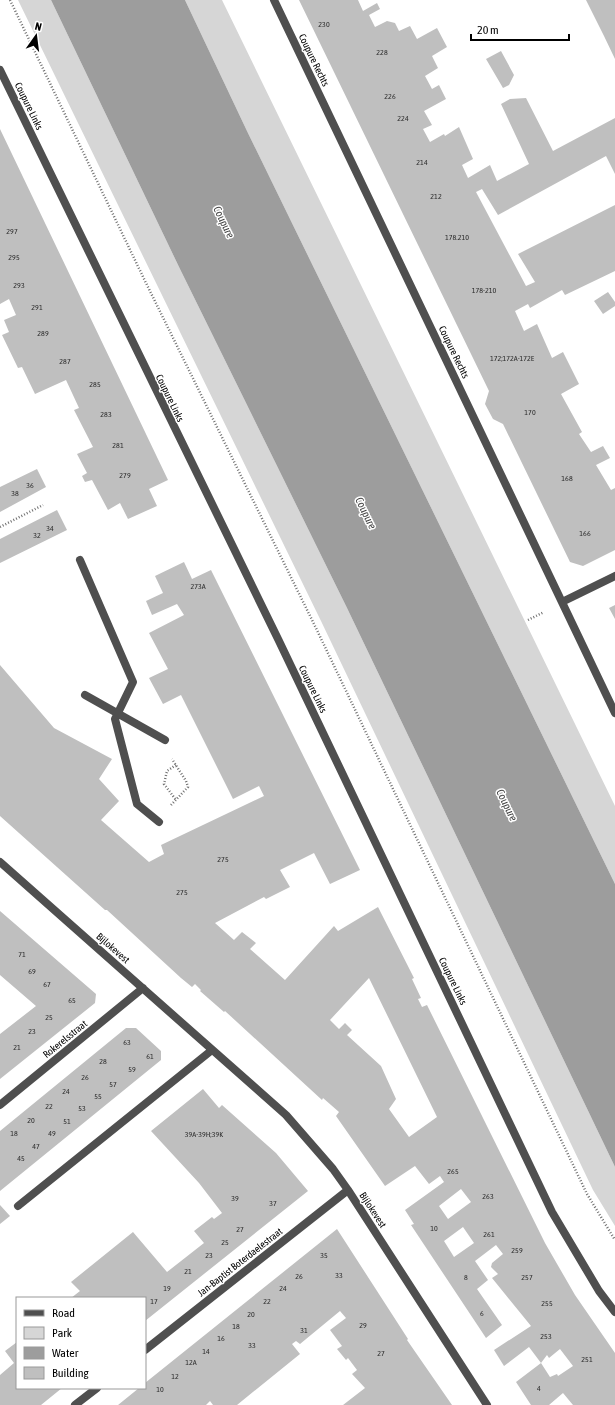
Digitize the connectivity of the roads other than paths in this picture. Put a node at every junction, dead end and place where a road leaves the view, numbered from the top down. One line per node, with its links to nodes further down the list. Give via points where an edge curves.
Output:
1 (274, 0): 5 (street, Coupure Rechts)
2 (0, 70): 17 (street, Coupure Links, via 275,634 552,1212 599,1291)
3 (80, 560): 8 (street, via 133,682)
4 (615, 576): 5 (street)
5 (562, 602): 7 (street, Coupure Rechts)
6 (84, 695): 8 (street)
7 (615, 712)
8 (118, 713): 9 (street); 10 (street, via 115,719 137,804)
9 (165, 740)
10 (158, 821)
11 (0, 862): 12 (street, Bijlokevest)
12 (143, 988): 13 (street, Bijlokevest); 14 (street, Rokerelsstraat)
13 (212, 1050): 15 (street, Bijlokevest, via 286,1115); 16 (street)
14 (0, 1105)
15 (348, 1190): 18 (street, Jan-Baptist Boterdaelestraat); 21 (street, Bijlokevest)
16 (18, 1206)
17 (615, 1312)
18 (146, 1349)
19 (96, 1389): 20 (street)
20 (75, 1405)
21 (487, 1405)

